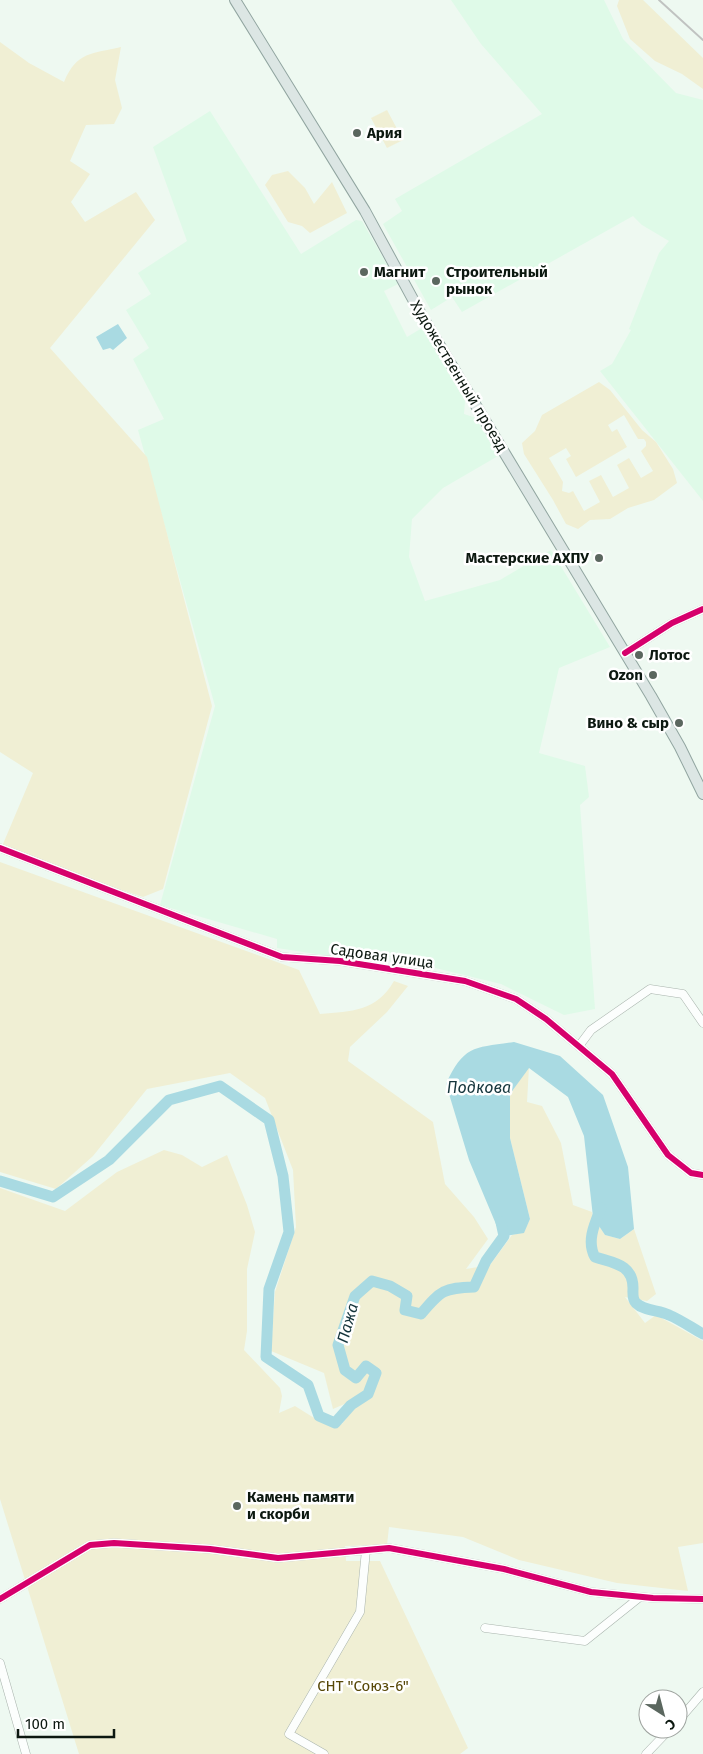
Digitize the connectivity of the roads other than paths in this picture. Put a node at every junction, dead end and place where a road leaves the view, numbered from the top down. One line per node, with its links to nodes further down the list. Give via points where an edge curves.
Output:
1 (235, 0): 3 (main road, Художественный проезд, via 365,211 422,316)
2 (703, 609): 3 (street, via 672,623)
3 (625, 653): 4 (main road, Художественный проезд, via 680,747)
4 (703, 794)
5 (0, 848): 7 (street, Садовая улица, via 282,957 340,961 465,981 492,989 516,999)
6 (703, 1023): 7 (street, via 682,994 650,989 591,1030)
7 (579, 1046): 8 (street, Садовая улица, via 612,1074 668,1156 691,1172)
8 (703, 1175)
9 (366, 1550): 10 (street, via 389,1548 504,1569 591,1592); 12 (street, via 278,1558 181,1547 114,1543 90,1545); 19 (street, via 360,1612 289,1734)
10 (640, 1597): 11 (street); 13 (street, via 585,1641)
11 (703, 1598)
12 (0, 1599)
13 (485, 1628)
14 (0, 1663): 18 (street)
15 (703, 1692): 16 (street)
16 (688, 1709)
17 (660, 1739): 20 (street)
18 (26, 1754)
19 (324, 1754)
20 (646, 1754)

